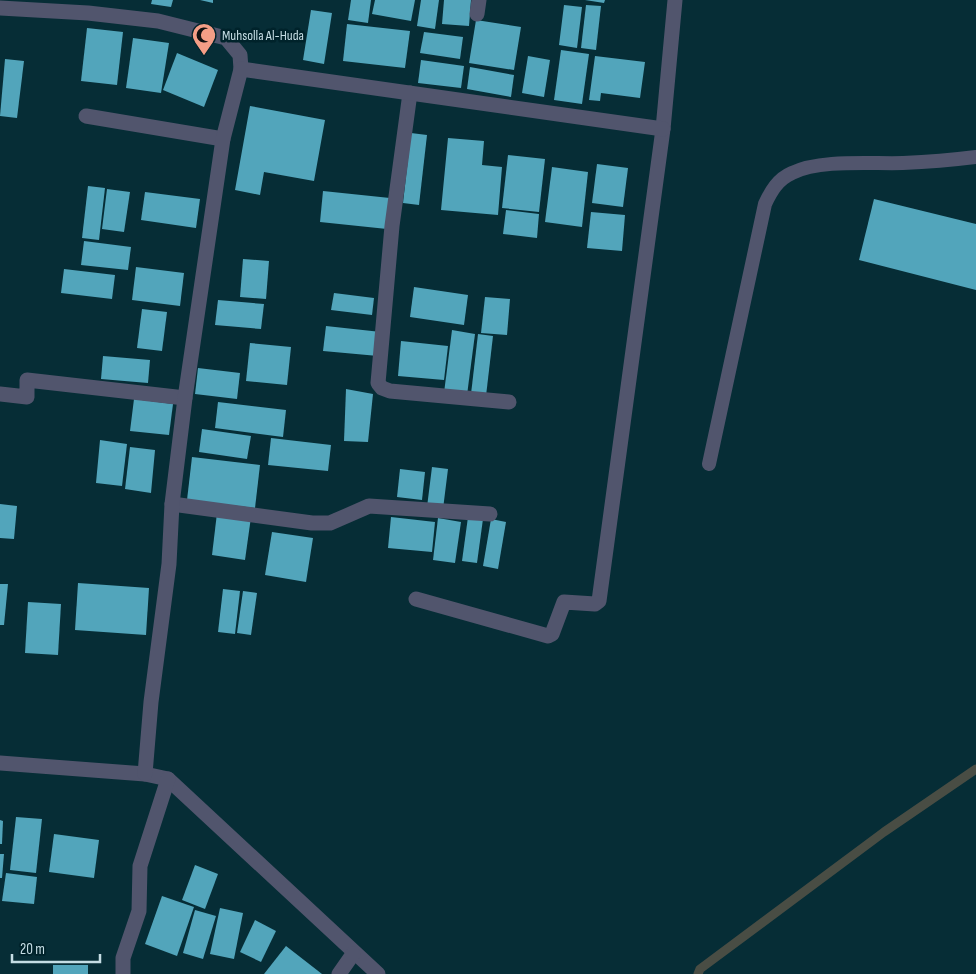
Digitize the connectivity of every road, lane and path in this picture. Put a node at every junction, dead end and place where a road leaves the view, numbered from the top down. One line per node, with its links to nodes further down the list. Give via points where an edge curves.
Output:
1 (675, 0): 6 (street)
2 (0, 8): 3 (street, via 158,21 226,38 240,55)
3 (241, 69): 4 (street); 7 (street)
4 (410, 93): 6 (street); 11 (street, via 392,226 378,383 390,391)
5 (86, 116): 7 (street)
6 (663, 129): 15 (street, via 599,601 595,604 564,602 552,634 548,636)
7 (223, 139): 10 (street)
8 (976, 157): 12 (lane, via 903,163 845,163 804,169 791,173 771,190)
9 (0, 394): 10 (street, via 27,397 27,380)
10 (185, 398): 13 (street)
11 (508, 402)
12 (709, 464)
13 (172, 504): 14 (street, via 312,523 330,523 370,506); 17 (street, via 169,564)
14 (490, 514)
15 (416, 599)
16 (0, 762): 17 (street)
17 (145, 774): 18 (street)
18 (168, 779): 19 (street); 20 (street, via 140,866 138,911 123,958)
19 (353, 954): 21 (street); 22 (street)
20 (123, 974)
21 (339, 974)
22 (378, 974)

